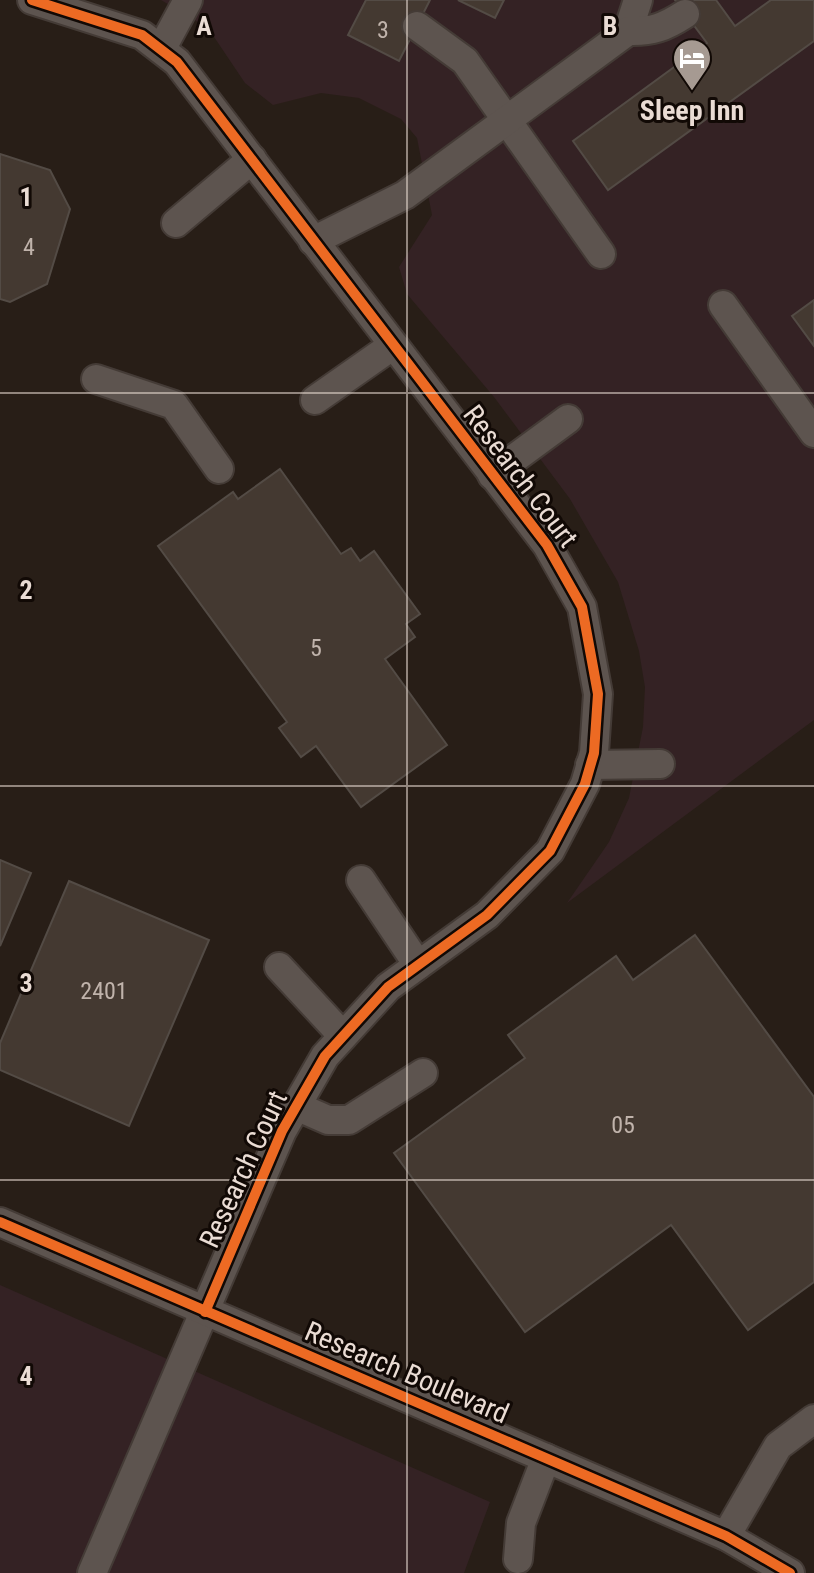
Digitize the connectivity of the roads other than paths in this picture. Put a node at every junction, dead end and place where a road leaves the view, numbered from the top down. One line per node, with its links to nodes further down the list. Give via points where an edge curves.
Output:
1 (32, 0): 7 (street, Research Court, via 142,35)
2 (188, 0): 7 (street)
3 (638, 0): 6 (street)
4 (685, 14): 6 (street, via 664,28)
5 (417, 26): 8 (street, via 465,61)
6 (628, 31): 8 (street)
7 (162, 48): 9 (street, Research Court)
8 (507, 120): 11 (street, via 405,195); 12 (street)
9 (252, 159): 10 (street); 11 (street, Research Court)
10 (176, 223)
11 (313, 241): 14 (street, Research Court)
12 (601, 254)
13 (723, 305): 18 (street)
14 (392, 346): 16 (street); 20 (street, Research Court)
15 (96, 379): 19 (street, via 174,405)
16 (315, 400)
17 (568, 419): 20 (street)
18 (814, 433)
19 (219, 469)
20 (492, 475): 22 (street, Research Court, via 547,545 582,607 598,694)
21 (660, 764): 22 (street)
22 (590, 765): 24 (street, Research Court, via 550,851 487,915)
23 (361, 880): 24 (street)
24 (418, 965): 26 (street, Research Court, via 388,987)
25 (279, 967): 26 (street)
26 (343, 1036): 28 (street, Research Court)
27 (423, 1073): 28 (street, via 349,1120 328,1120)
28 (296, 1106): 30 (street, Research Court)
29 (0, 1222): 30 (street, Research Boulevard)
30 (205, 1312): 32 (street, Research Boulevard); 36 (street, Research Court)
31 (814, 1419): 33 (street, via 778,1446)
32 (546, 1458): 33 (street, Research Boulevard); 34 (street, via 521,1523)
33 (726, 1536): 35 (street, Research Boulevard)
34 (518, 1559)
35 (775, 1568)
36 (92, 1573)

